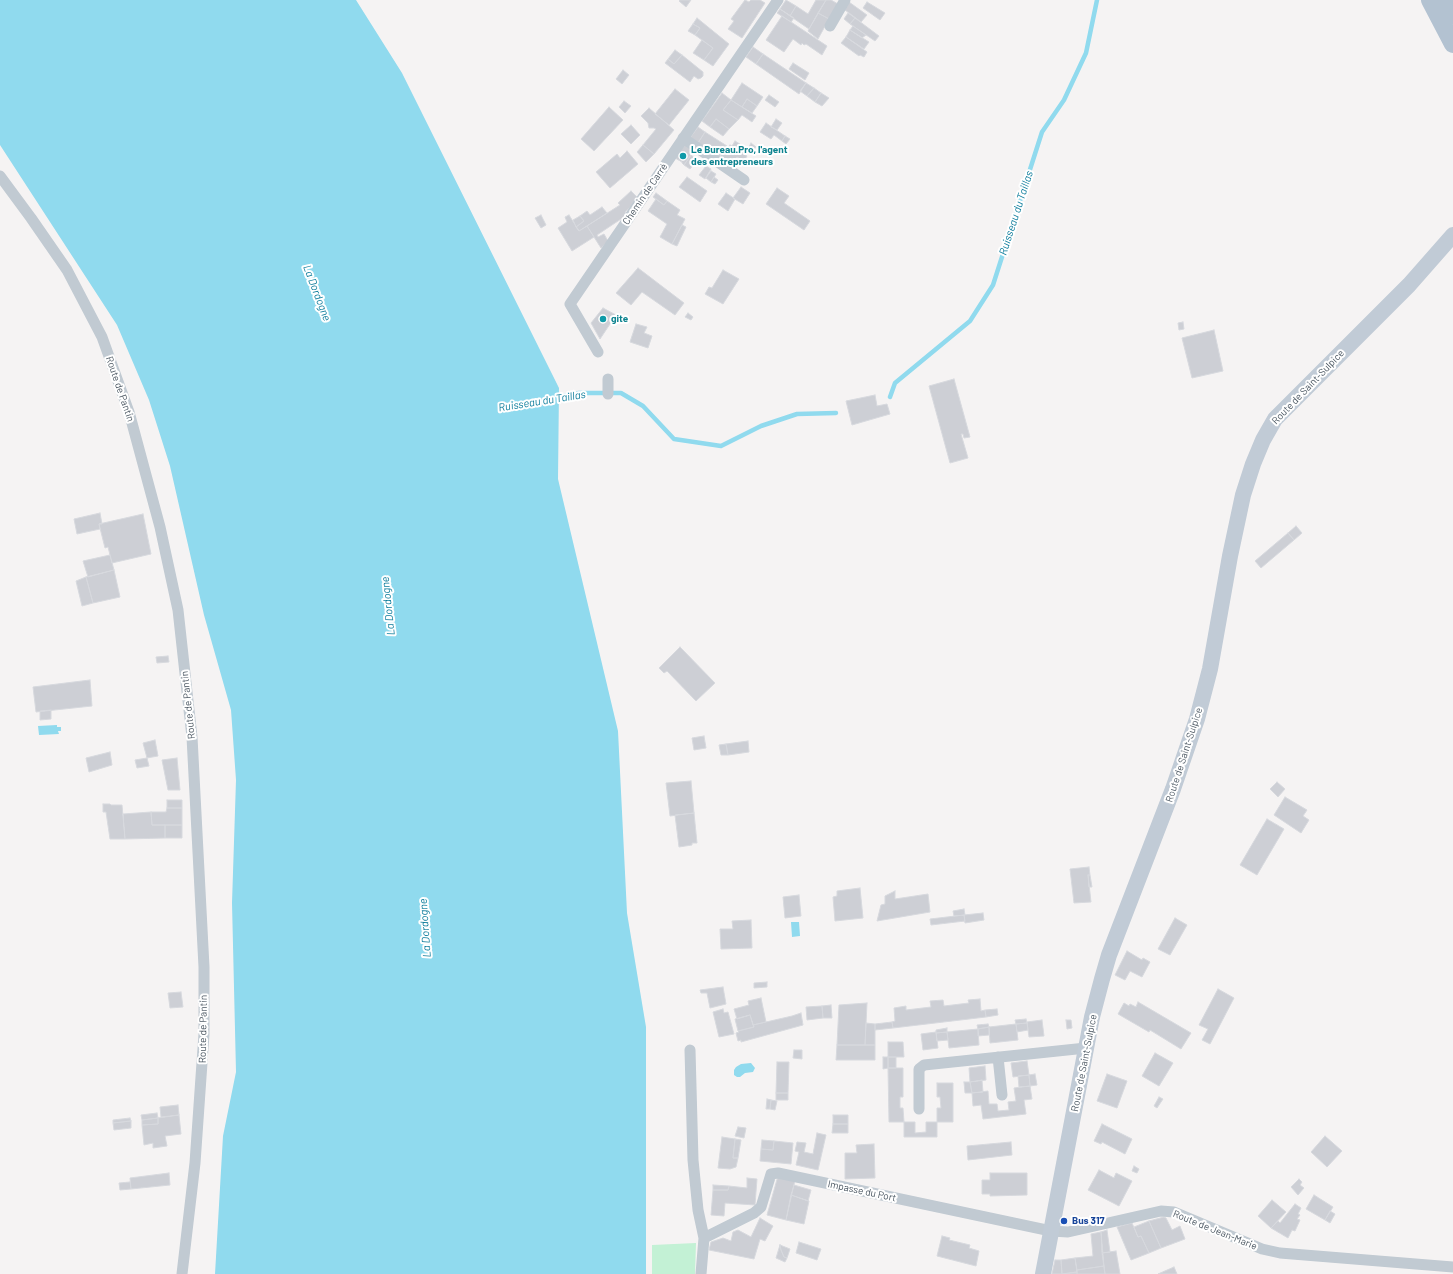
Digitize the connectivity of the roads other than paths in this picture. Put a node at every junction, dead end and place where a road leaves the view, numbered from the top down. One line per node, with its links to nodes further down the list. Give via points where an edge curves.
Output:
1 (778, 0): 8 (street, Chemin de Carré)
2 (845, 0): 6 (street)
3 (1430, 0): 7 (main road)
4 (1445, 0): 5 (main road)
5 (1453, 15)
6 (830, 26)
7 (1453, 44)
8 (683, 138): 10 (street); 14 (street, Chemin de Carré, via 570,304)
9 (0, 176): 25 (street, Route de Pantin, via 67,270 102,337 131,420 160,527 178,610 192,737 204,966 204,1034 195,1163)
10 (744, 180)
11 (1453, 235): 13 (main road)
12 (1453, 251): 13 (main road)
13 (1409, 285): 17 (main road, Route de Saint-Sulpice, via 1275,419 1263,440 1243,495 1210,669 1197,719 1109,955)
14 (598, 352)
15 (608, 378): 16 (street)
16 (608, 394)
17 (1086, 1048): 19 (street); 22 (main road, Route de Saint-Sulpice)
18 (690, 1050): 23 (street, via 693,1160 698,1210)
19 (998, 1057): 20 (street); 21 (street, via 924,1064 919,1069)
20 (1002, 1095)
21 (919, 1109)
22 (1051, 1231): 23 (street, Impasse du Port, via 778,1173 771,1174 760,1207 754,1213); 24 (street, Route de Jean-Marie, via 1068,1232 1161,1210 1174,1212 1262,1249 1280,1253); 27 (main road, Route de Saint-Sulpice)
23 (704, 1238): 26 (street)
24 (1453, 1267)
25 (182, 1274)
26 (701, 1274)
27 (1043, 1274)

